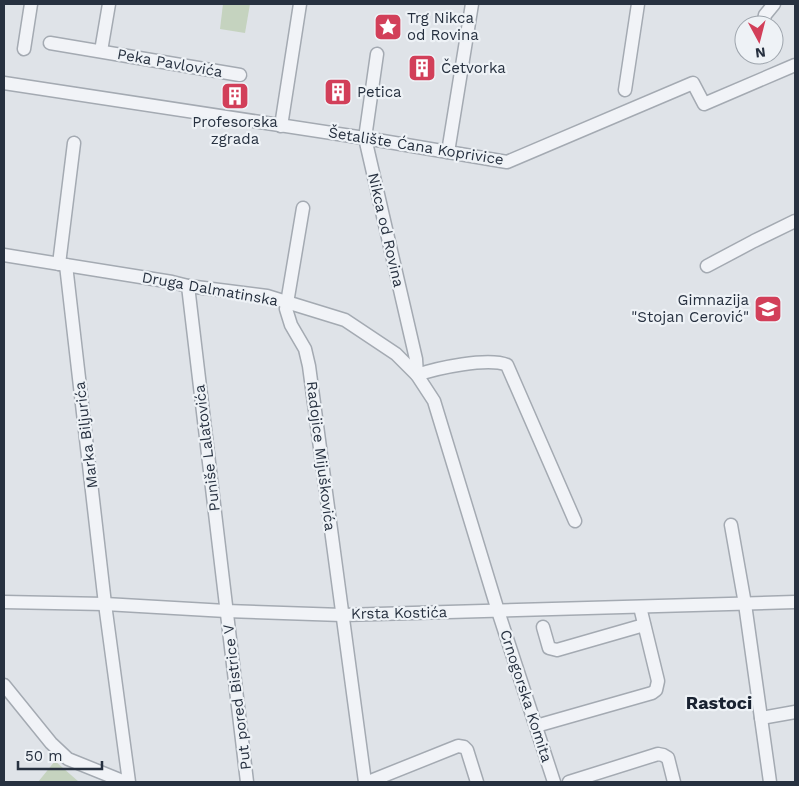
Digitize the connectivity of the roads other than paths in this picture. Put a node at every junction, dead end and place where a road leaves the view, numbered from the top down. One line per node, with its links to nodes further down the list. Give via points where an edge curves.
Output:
1 (31, 4): 9 (street)
2 (108, 4): 10 (street, Peka Pavlovića)
3 (300, 4): 16 (street)
4 (472, 4): 19 (street)
5 (638, 4): 15 (street)
6 (774, 4): 7 (street)
7 (765, 15)
8 (50, 43): 10 (street, Peka Pavlovića)
9 (24, 49)
10 (100, 51): 13 (street, Peka Pavlovića)
11 (377, 54): 17 (street, Nikca od Rovina)
12 (795, 65): 19 (street, Šetalište Ćana Koprivice, via 704,104 693,83 507,162)
13 (240, 75)
14 (4, 83): 16 (street, Šetalište Ćana Koprivice)
15 (625, 90)
16 (281, 126): 17 (street, Šetalište Ćana Koprivice)
17 (364, 138): 19 (street, Šetalište Ćana Koprivice); 27 (street, Nikca od Rovina, via 416,359)
18 (74, 143): 23 (street, Marka Biljurića)
19 (448, 152)
20 (303, 208): 26 (street)
21 (795, 221): 24 (street)
22 (4, 255): 23 (street, Druga Dalmatinska)
23 (62, 265): 25 (street, Druga Dalmatinska); 32 (street, Marka Biljurića)
24 (707, 266)
25 (188, 286): 26 (street, Druga Dalmatinska, via 267,296); 35 (street, Puniše Lalatovića)
26 (287, 302): 27 (street, Druga Dalmatinska, via 345,320 396,354); 37 (street, Radojice Mijuškovića, via 287,316 305,349 309,366)
27 (417, 375): 28 (street, via 436,368 496,361 507,365); 36 (street, Druga Dalmatinska, via 434,401)
28 (575, 521)
29 (731, 525): 33 (street)
30 (4, 602): 32 (street, Krsta Kostića)
31 (795, 602): 33 (street, Krsta Kostića)
32 (106, 604): 35 (street, Krsta Kostića); 44 (street, Marka Biljurića)
33 (745, 604): 34 (street, Krsta Kostića); 42 (street)
34 (640, 607): 36 (street, Krsta Kostića); 38 (street)
35 (226, 611): 37 (street, Krsta Kostića); 45 (street, Put pored Bistrice V)
36 (498, 611): 37 (street, Krsta Kostića); 43 (street, Crnogorska Komita)
37 (342, 615): 46 (street, Radojice Mijuškovića)
38 (644, 625): 39 (street, via 552,650); 43 (street, via 658,681 656,690)
39 (543, 627)
40 (4, 685): 44 (street, via 51,744 68,759)
41 (795, 712): 42 (street)
42 (761, 718): 51 (street)
43 (536, 726): 48 (street, Crnogorska Komita)
44 (127, 782)
45 (247, 782)
46 (366, 782): 47 (street, via 458,746 467,750)
47 (477, 782)
48 (554, 782)
49 (569, 782): 50 (street, via 658,754 668,758)
50 (674, 782)
51 (770, 782)

